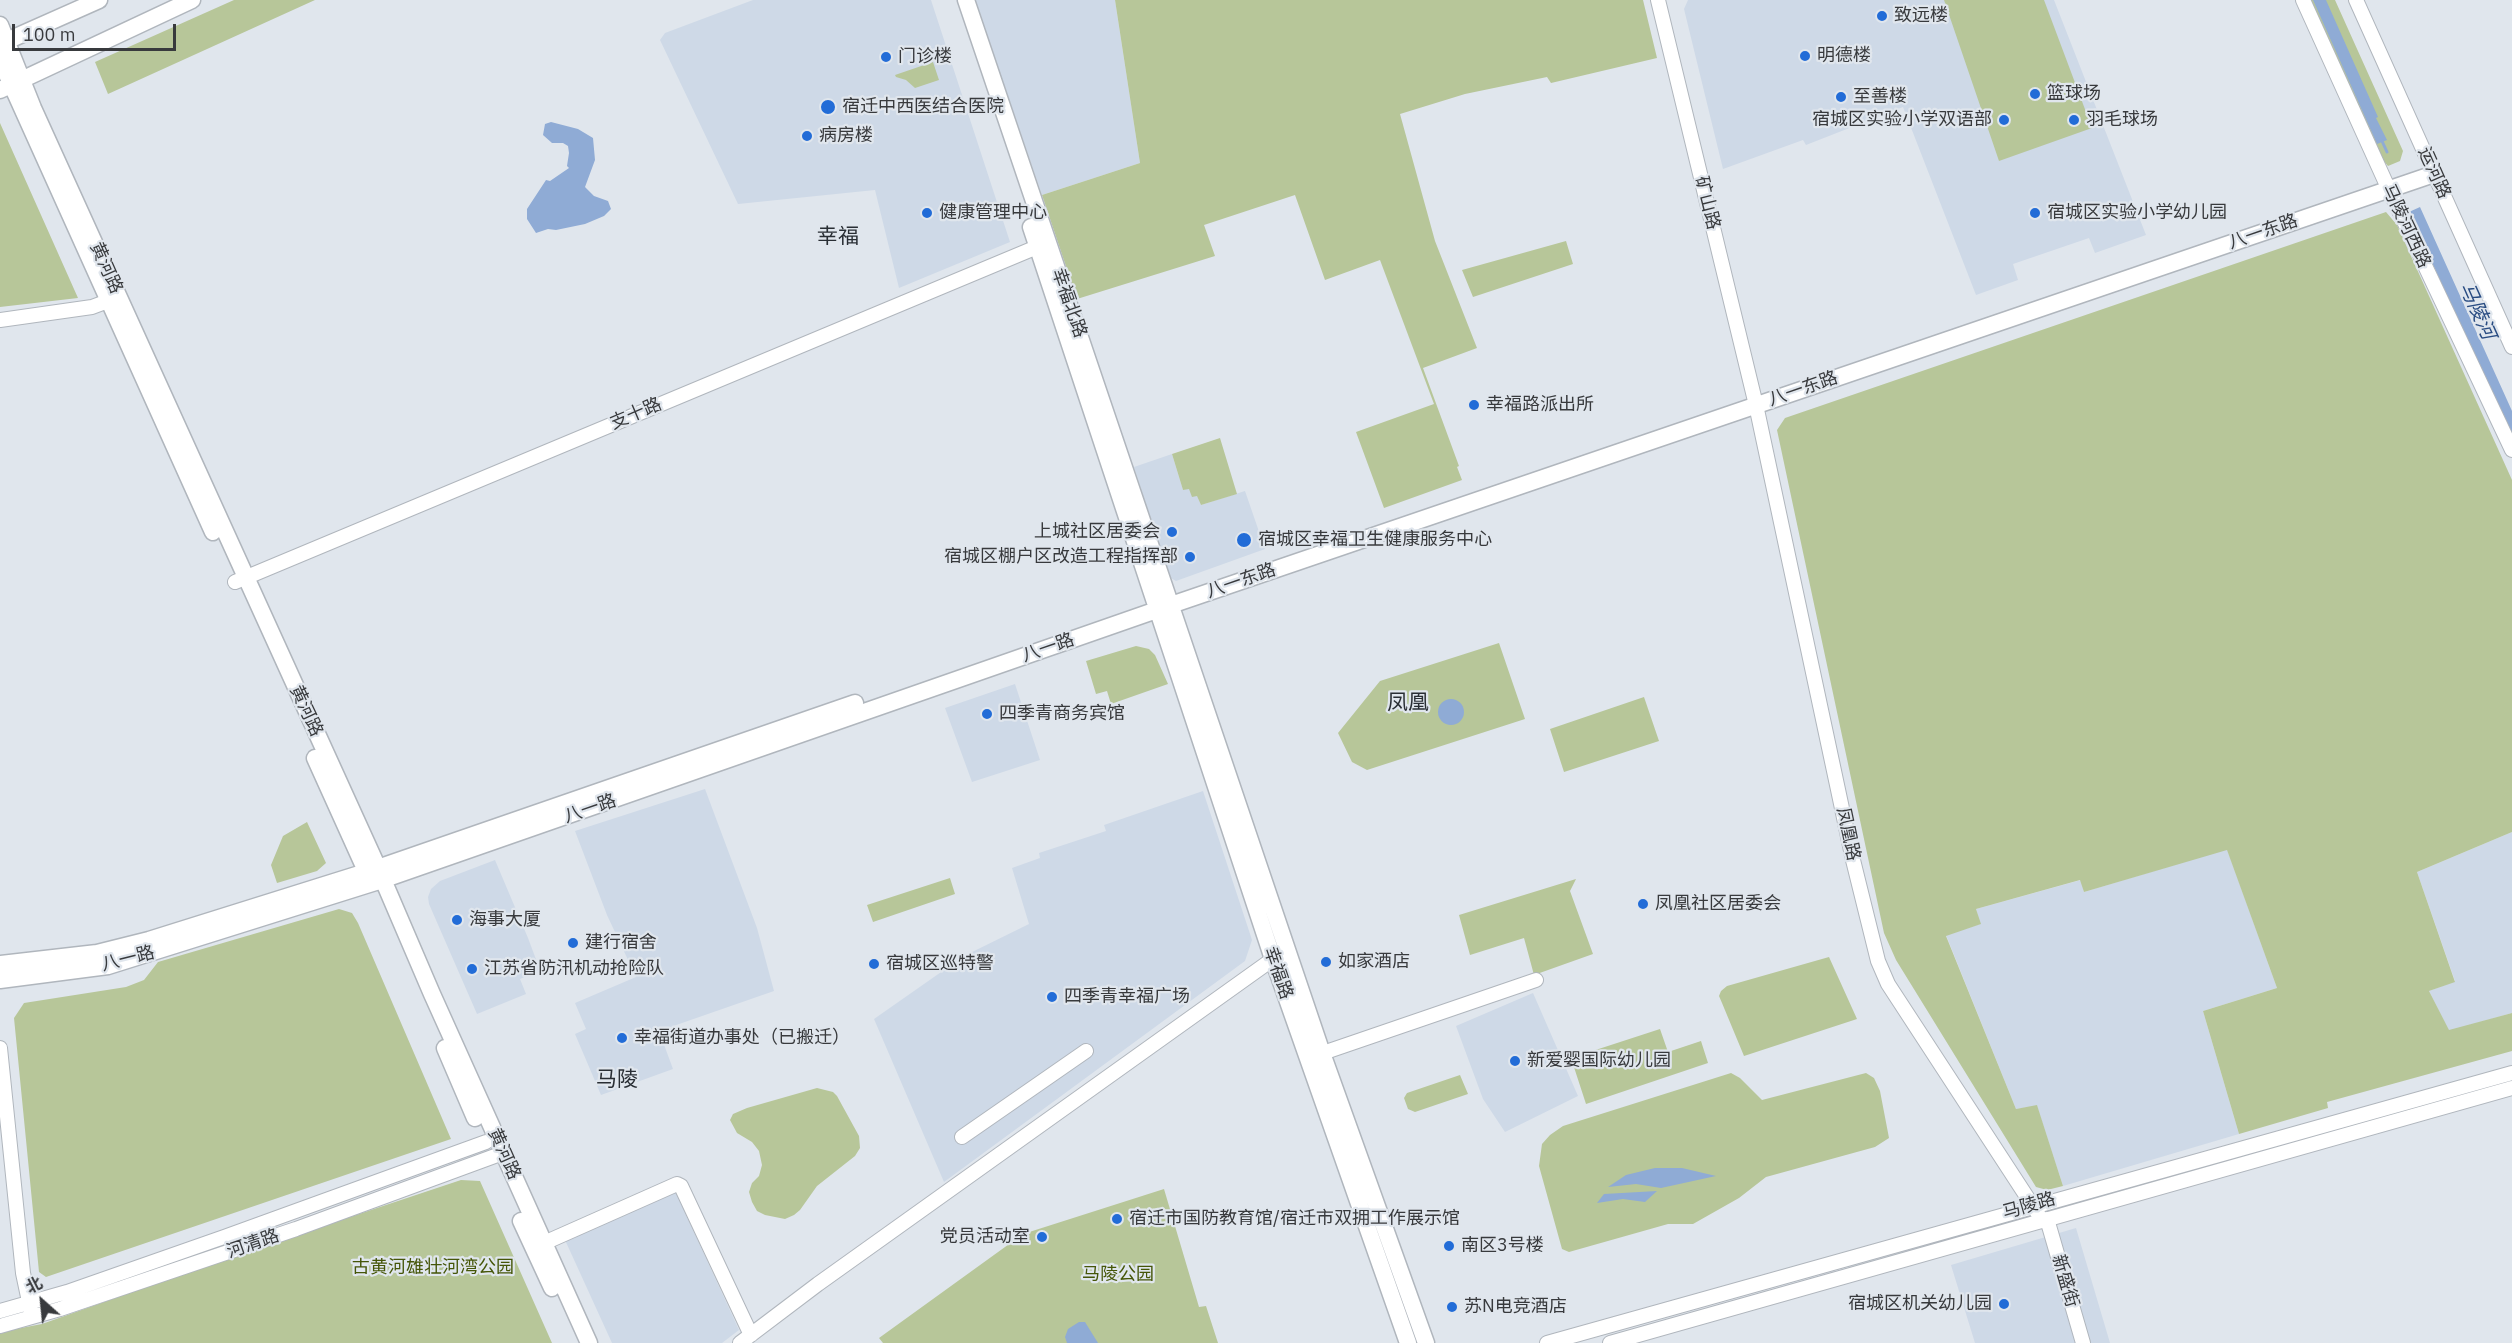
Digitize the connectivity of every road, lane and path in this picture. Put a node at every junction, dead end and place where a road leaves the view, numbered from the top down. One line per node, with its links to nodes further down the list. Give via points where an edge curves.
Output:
1 (99, 0): 8 (main road)
2 (192, 0): 10 (main road)
3 (954, 0): 13 (main road, 幸福北路)
4 (966, 0): 20 (main road, 幸福北路)
5 (1658, 0): 17 (street, 矿山路)
6 (2304, 0): 12 (street, 马陵河西路)
7 (2356, 0): 11 (street, 运河路)
8 (2, 37): 10 (main road)
9 (0, 59): 10 (main road)
10 (11, 84): 14 (main road, 黄河路); 19 (main road, 黄河路)
11 (2432, 169): 12 (main road, 八一东路); 16 (street, 运河路)
12 (2387, 185): 17 (main road, 八一东路); 18 (street, 马陵河西路)
13 (1037, 246): 19 (street, 支十路); 20 (main road, 幸福北路)
14 (108, 301): 15 (street); 19 (main road, 黄河路)
15 (0, 321)
16 (2512, 347)
17 (1755, 400): 20 (main road, 八一东路); 33 (street, 凤凰路, via 1860,893 1878,961 1888,984)
18 (2512, 450)
19 (240, 579): 21 (main road, 黄河路)
20 (1163, 603): 21 (main road, 八一路); 22 (main road, 幸福路); 28 (main road, 幸福路)
21 (375, 876): 23 (main road, 八一路, via 133,945); 24 (main road, 八一路, via 117,963); 32 (main road, 黄河路)
22 (1273, 959): 28 (main road, 幸福路); 39 (street)
23 (0, 964)
24 (0, 980)
25 (1536, 980): 28 (street)
26 (0, 1048): 36 (street, via 23,1273)
27 (1086, 1051): 31 (street)
28 (1314, 1056): 40 (main road, 幸福路); 43 (main road, 幸福路)
29 (2512, 1073): 33 (street, 马陵路)
30 (2512, 1088): 34 (street, 马陵路)
31 (962, 1137)
32 (494, 1150): 35 (main road, 黄河路); 36 (street, 河清路, via 290,1214); 41 (main road, 黄河路)
33 (2033, 1205): 34 (street, 凤凰路); 44 (street, 马陵路)
34 (2045, 1220): 45 (street, 马陵路); 46 (street, 新盛街)
35 (544, 1243): 39 (street, via 677,1184); 42 (main road, 黄河路)
36 (31, 1310): 37 (street, 河清路); 38 (street, 河清路)
37 (0, 1311)
38 (0, 1326)
39 (745, 1339)
40 (1425, 1339)
41 (577, 1343)
42 (589, 1343)
43 (1408, 1343)
44 (1547, 1343)
45 (1610, 1343)
46 (2083, 1343)

